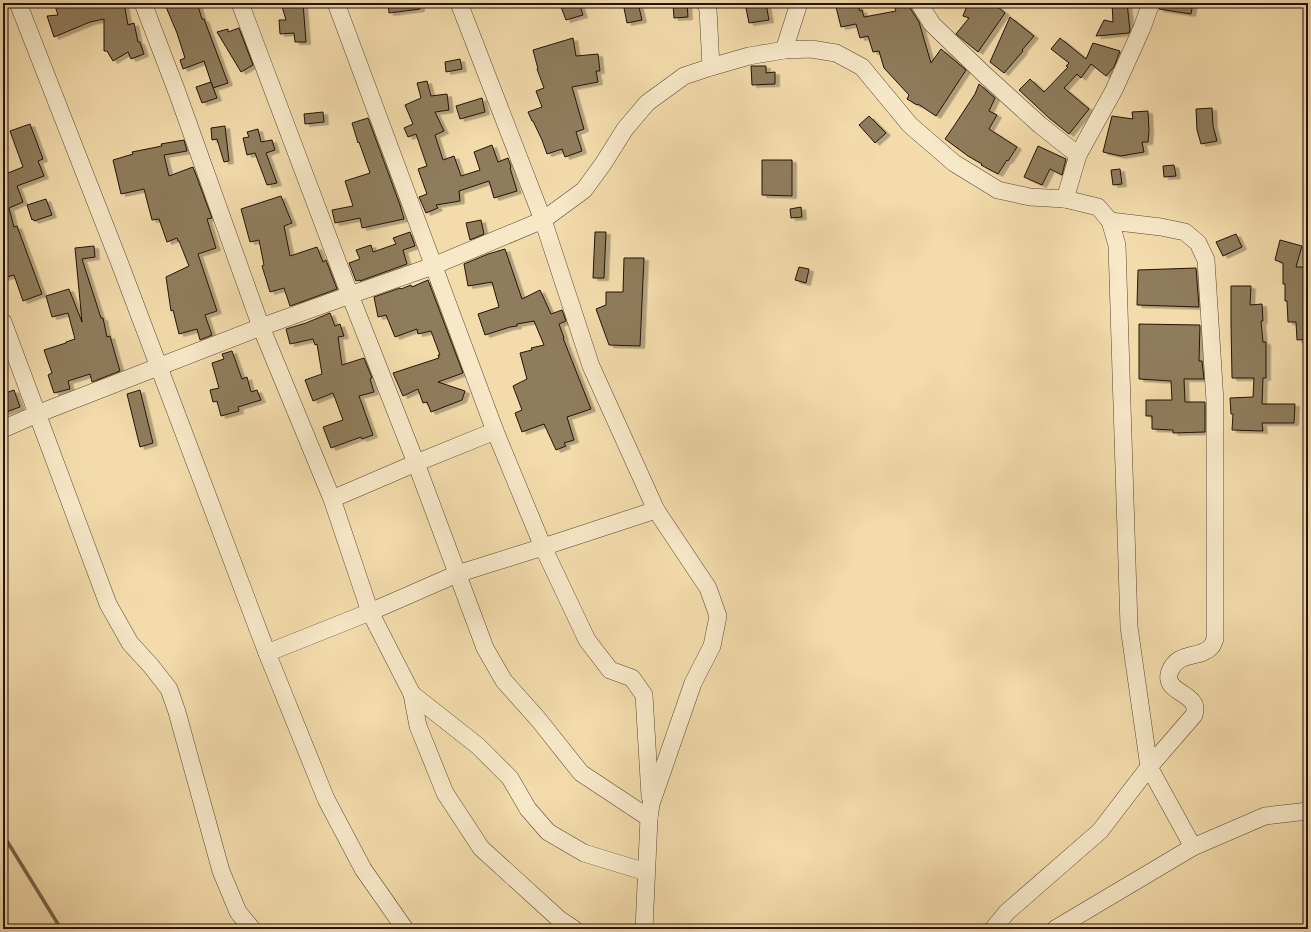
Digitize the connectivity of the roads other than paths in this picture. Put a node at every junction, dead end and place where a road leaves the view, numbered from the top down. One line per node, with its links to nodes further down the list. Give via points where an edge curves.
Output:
1 (18, 3): 20 (street)
2 (143, 3): 19 (street)
3 (240, 3): 17 (street)
4 (336, 3): 16 (street)
5 (459, 3): 14 (street)
6 (705, 3): 11 (street, via 708,9)
7 (799, 3): 10 (street)
8 (919, 3): 12 (street, via 932,24 985,75 1040,125)
9 (1151, 3): 12 (street, via 1114,90)
10 (784, 50): 11 (street, via 748,56); 13 (street, via 811,49 836,53 862,67 910,125 954,163 998,190 1030,197)
11 (711, 67): 14 (street, via 684,76 647,103 625,129 584,190)
12 (1078, 155): 13 (street)
13 (1065, 199): 15 (street, via 1098,207)
14 (543, 220): 16 (street); 26 (street, via 590,366)
15 (1110, 221): 32 (street, via 1117,245 1129,627); 32 (street, via 1185,232 1198,243 1206,260 1215,402 1215,639 1205,652 1187,656 1173,666 1169,673 1173,687 1187,696 1194,703 1196,710)
16 (433, 266): 17 (street); 23 (street)
17 (350, 295): 19 (street); 24 (street)
18 (3, 322): 21 (street)
19 (262, 327): 20 (street); 25 (street)
20 (159, 368): 21 (street); 30 (street)
21 (37, 414): 22 (street); 37 (street, via 108,604 130,643 169,689 222,871 238,912)
22 (3, 429)
23 (495, 431): 24 (street); 27 (street)
24 (416, 463): 25 (street); 28 (street)
25 (332, 499): 29 (street)
26 (656, 510): 27 (street); 33 (street, via 708,588 718,616 712,646 693,683)
27 (543, 547): 28 (street); 33 (street, via 587,640 610,670 632,678 644,695)
28 (457, 574): 29 (street); 33 (street, via 485,648 504,681 538,719 580,773)
29 (370, 612): 30 (street); 31 (street)
30 (267, 653): 38 (street, via 326,799 363,869)
31 (412, 694): 36 (street, via 478,746 510,778 528,809 548,832 584,852); 39 (street, via 418,726 445,793 481,848 559,920)
32 (1150, 766): 35 (street); 41 (street, via 1100,831 1007,912)
33 (650, 811): 36 (street)
34 (1308, 811): 35 (street, via 1265,816)
35 (1193, 846): 42 (street)
36 (646, 872): 40 (street)
37 (252, 929)
38 (405, 929)
39 (574, 929)
40 (644, 929)
41 (993, 929)
42 (1056, 929)

